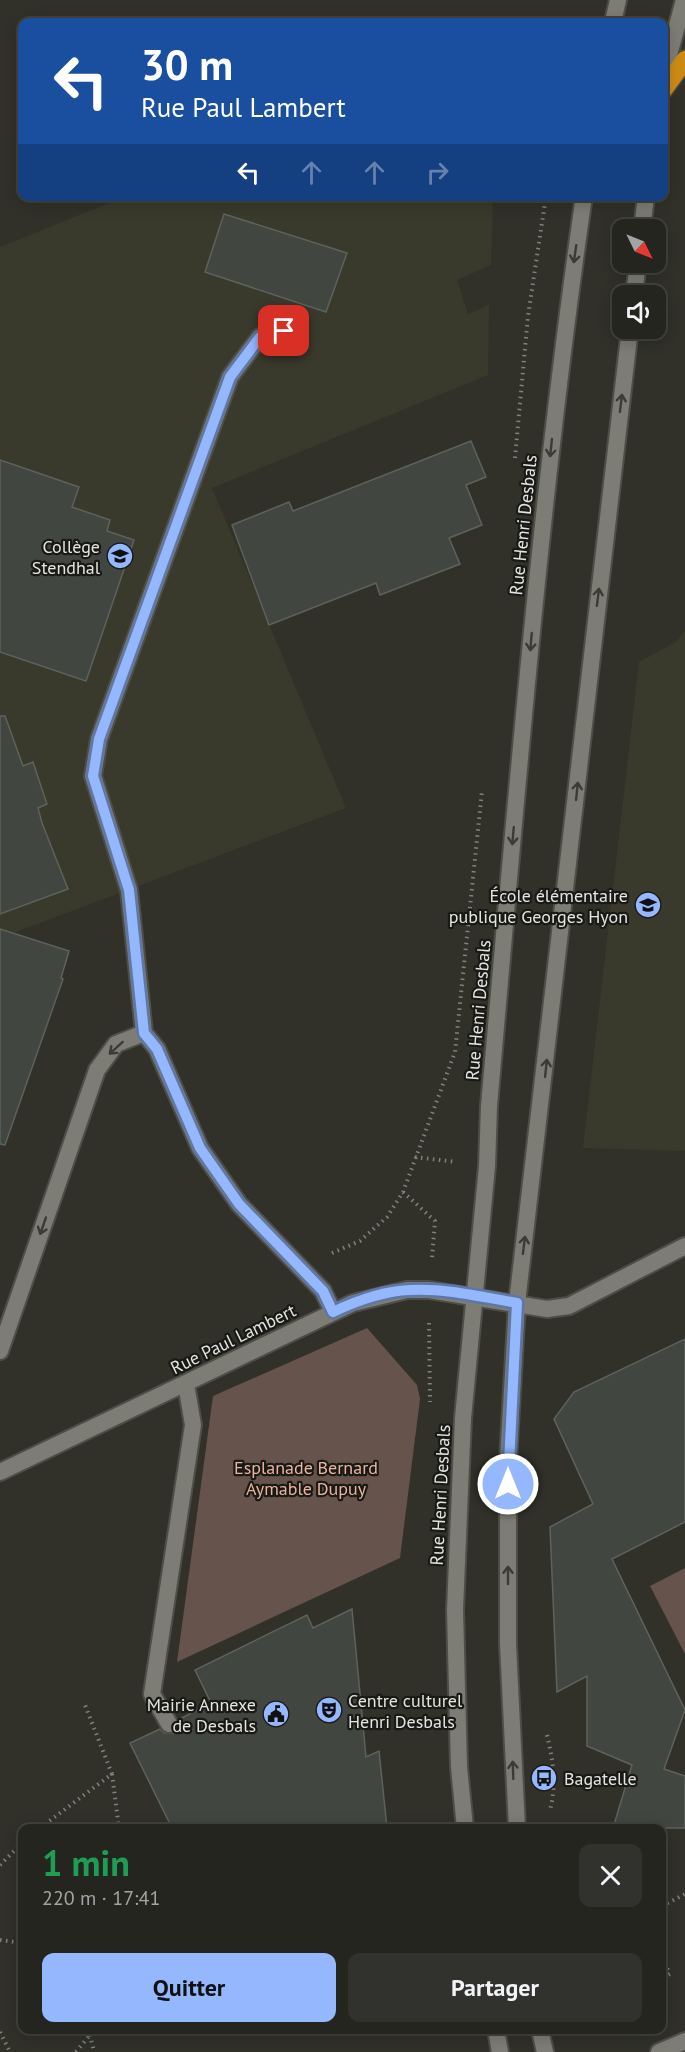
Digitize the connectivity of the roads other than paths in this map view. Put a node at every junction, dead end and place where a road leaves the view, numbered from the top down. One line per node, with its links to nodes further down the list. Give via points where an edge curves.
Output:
1 (618, 0): 3 (street)
2 (684, 0): 4 (street)
3 (615, 18)
4 (668, 59)
5 (685, 60): 6 (highway)
6 (668, 83)
7 (583, 201): 14 (street, Rue Henri Desbals, one-way to 14, via 559,369 532,626)
8 (645, 201): 9 (street)
9 (643, 219)
10 (284, 331): 12 (street, via 260,337 230,377 99,739 93,776 129,890)
11 (629, 339): 15 (street, one-way to 11)
12 (144, 1033): 16 (street, via 157,1049 200,1148 239,1204 323,1291); 17 (street, one-way to 17, via 116,1044 97,1071)
13 (685, 1246): 15 (street, Rue Paul Lambert, via 569,1306 547,1310)
14 (474, 1296): 15 (street, Rue Paul Lambert); 16 (street, Rue Paul Lambert, via 407,1290 352,1303); 21 (street, Rue Henri Desbals, via 463,1418 455,1610 459,1767)
15 (517, 1303): 22 (street, one-way to 15, via 508,1644 508,1461)
16 (333, 1312): 18 (street, Rue Paul Lambert)
17 (0, 1351)
18 (186, 1384): 19 (street, Rue Paul Lambert); 20 (street, via 193,1425 152,1694)
19 (0, 1472)
20 (169, 1724)
21 (465, 1824)
22 (517, 1824)
23 (497, 2034): 26 (street)
24 (541, 2034): 27 (street)
25 (685, 2041): 28 (street)
26 (500, 2052)
27 (545, 2052)
28 (659, 2052)

